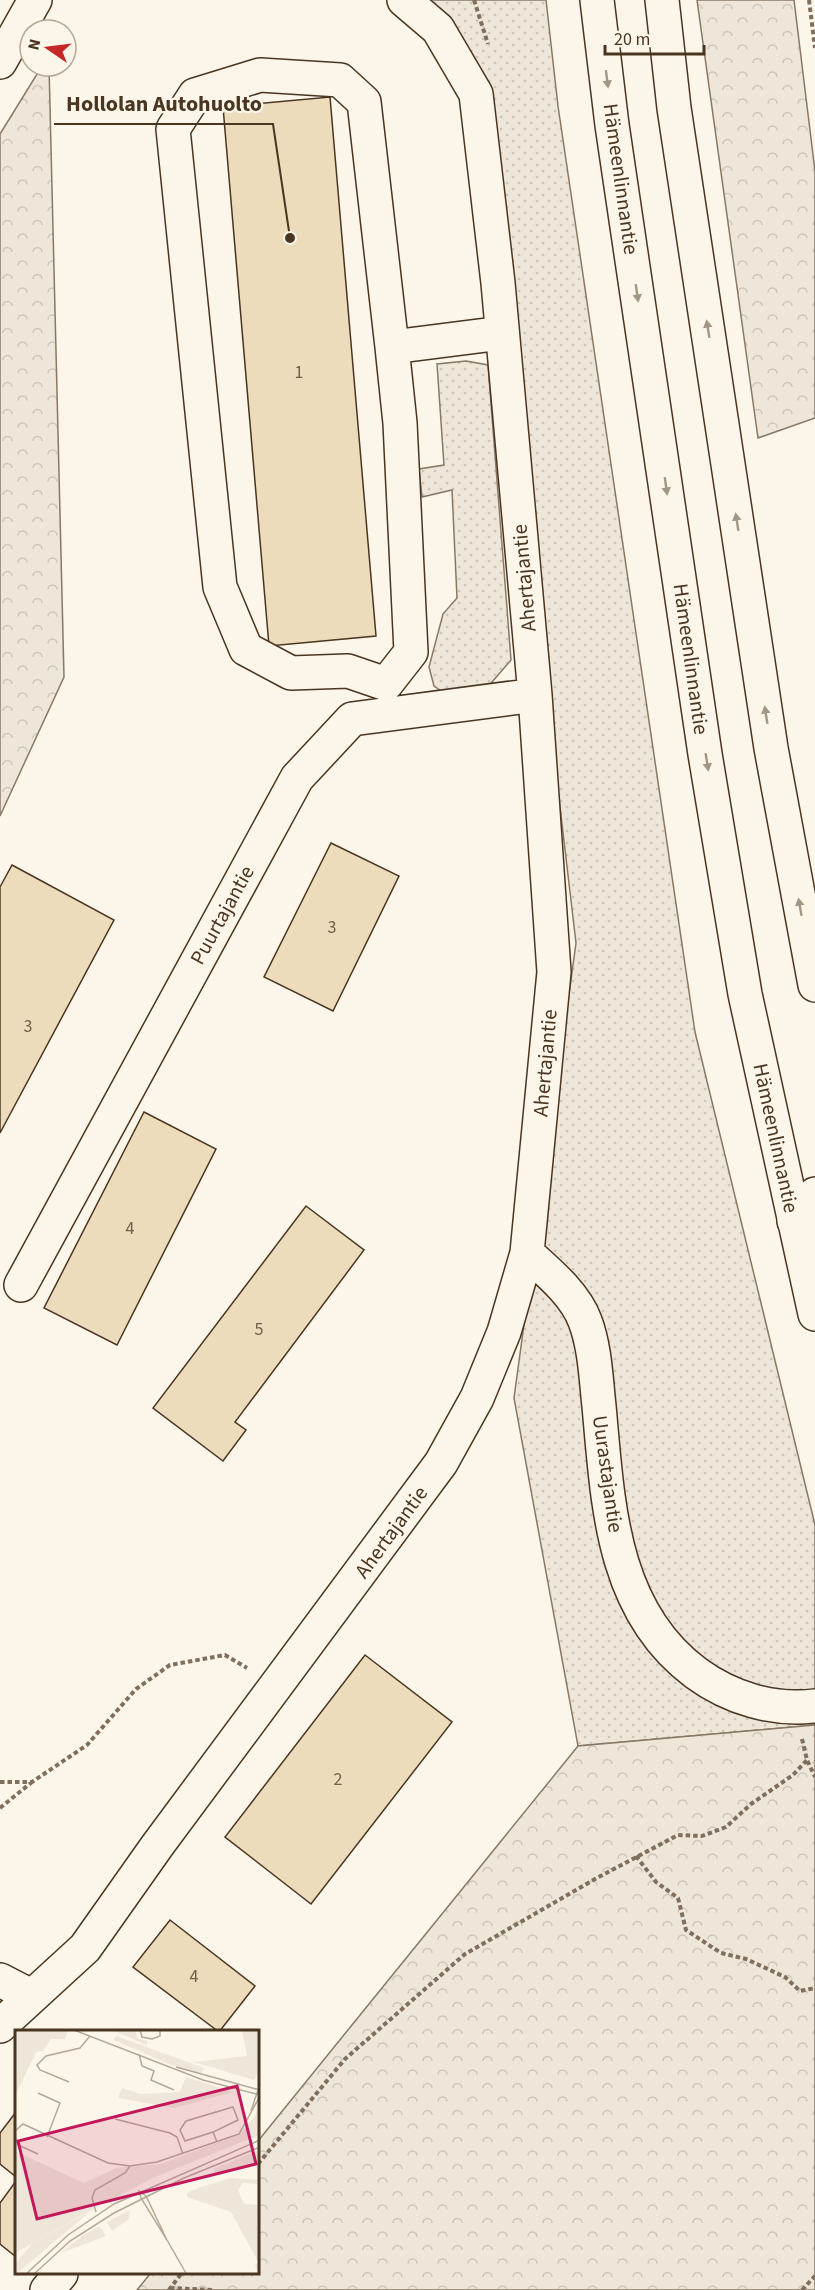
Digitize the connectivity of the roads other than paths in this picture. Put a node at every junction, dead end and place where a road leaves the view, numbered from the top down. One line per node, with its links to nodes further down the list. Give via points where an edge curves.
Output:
1 (35, 0): 5 (street)
2 (404, 0): 6 (street, Ahertajantie, via 438,29 476,94)
3 (597, 0): 12 (street, Hämeenlinnantie, one-way to 12, via 707,766 745,994)
4 (662, 0): 10 (street, one-way to 4, via 771,748 674,108)
5 (0, 62)
6 (502, 333): 7 (street); 8 (street, Ahertajantie)
7 (392, 347): 9 (street, via 400,423 411,652); 9 (street, via 364,102 340,80 260,75 195,95 173,129 220,587 246,649 291,673 348,671)
8 (534, 695): 9 (street, Puurtajantie); 13 (street, Ahertajantie, via 554,972)
9 (387, 699): 14 (street, Puurtajantie, via 352,719 297,778)
10 (815, 985)
11 (815, 1194): 12 (street)
12 (804, 1224): 15 (street, Hämeenlinnantie)
13 (527, 1253): 16 (street, Uurastajantie, via 562,1286 585,1320 595,1366 608,1511 632,1593 651,1629 673,1656 710,1683 750,1701 796,1708); 18 (street, Ahertajantie, via 504,1332 477,1398 441,1464 85,1948)
14 (21, 1285)
15 (815, 1314)
16 (815, 1706)
17 (0, 1980): 18 (street)
18 (31, 1996): 19 (street, Ahertajantie)
19 (0, 2026)
20 (60, 2275): 21 (street)
21 (47, 2290)

